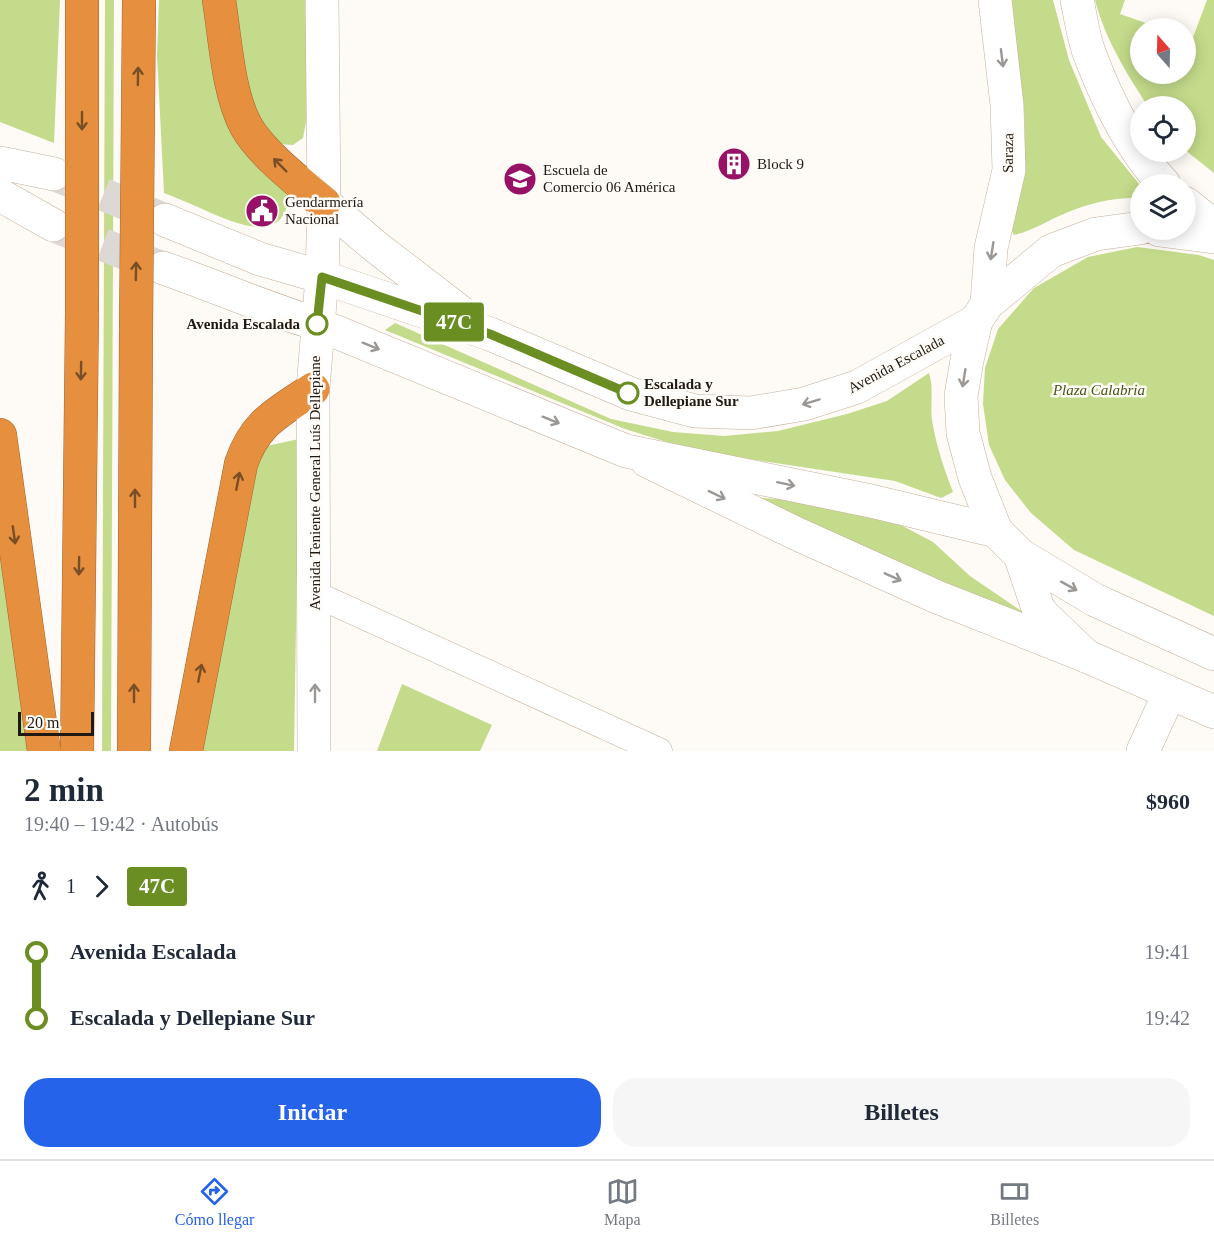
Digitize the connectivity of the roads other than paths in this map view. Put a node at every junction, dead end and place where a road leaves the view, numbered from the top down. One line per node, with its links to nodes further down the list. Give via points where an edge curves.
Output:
1 (82, 0): 35 (highway, one-way to 35, bridge)
2 (139, 0): 36 (highway, one-way to 2, bridge)
3 (219, 0): 11 (highway, one-way to 3, via 287,172 245,125 228,62)
4 (322, 0): 11 (main road, Avenida Teniente General Luís Dellepiane)
5 (995, 0): 21 (main road, Saraza, one-way to 21, via 1007,105 1009,170)
6 (1077, 0): 9 (main road, via 1089,53 1111,102)
7 (0, 163): 8 (main road)
8 (54, 174)
9 (1155, 174)
10 (0, 195): 14 (main road)
11 (324, 204): 20 (main road, Avenida Teniente General Luís Dellepiane); 23 (main road)
12 (1196, 212): 15 (main road)
13 (165, 220): 20 (main road, Avenida Escalada, via 260,259)
14 (53, 225)
15 (1214, 226)
16 (1130, 229): 21 (main road, Avenida Escalada, via 1096,234 1051,251)
17 (1196, 235): 18 (main road)
18 (1214, 237)
19 (163, 268): 22 (main road)
20 (322, 277): 22 (main road, Avenida Teniente General Luís Dellepiane); 23 (main road, Avenida Escalada)
21 (982, 312): 23 (main road, Avenida Escalada, one-way to 23, via 857,387 804,404 751,413 695,411 631,394); 27 (main road, Saraza, one-way to 27, via 961,396 963,433)
22 (317, 324): 24 (main road, Avenida Teniente General Luís Dellepiane); 26 (main road, one-way to 26)
23 (490, 334)
24 (313, 389): 29 (main road, Avenida Teniente General Luís Dellepiane); 37 (highway, one-way to 24, via 241,464 248,445 263,424)
25 (0, 435): 34 (highway, one-way to 34)
26 (626, 451): 27 (main road, one-way to 27); 31 (main road, one-way to 31, via 937,597)
27 (996, 531): 28 (main road)
28 (1020, 555): 30 (main road, one-way to 30, via 1095,600); 31 (main road, via 1039,611)
29 (315, 594): 38 (main road, Avenida Teniente General Luís Dellepiane, one-way to 29); 39 (street)
30 (1214, 654)
31 (1086, 656): 32 (main road)
32 (1169, 694): 33 (main road); 40 (main road)
33 (1214, 712)
34 (44, 751)
35 (77, 751)
36 (134, 751)
37 (186, 751)
38 (314, 751)
39 (659, 751)
40 (1143, 751)

